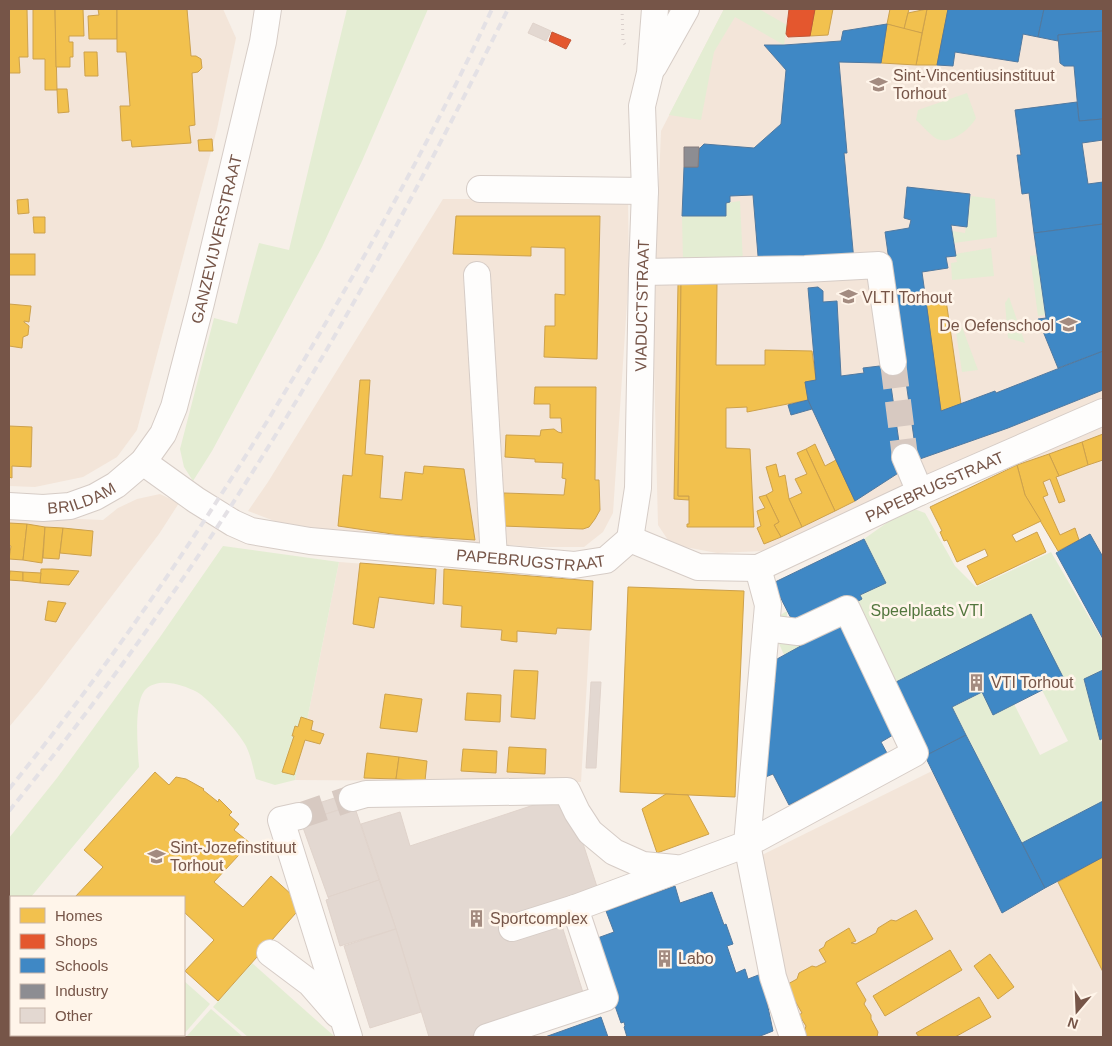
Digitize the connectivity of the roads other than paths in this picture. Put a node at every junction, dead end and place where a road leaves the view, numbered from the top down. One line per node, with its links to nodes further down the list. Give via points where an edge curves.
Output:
1 (268, 9): 12 (street, GANZEVIJVERSTRAAT, via 263,42 174,407 163,434)
2 (655, 9): 4 (street, VIADUCTSTRAAT)
3 (686, 9): 4 (street, VIADUCTSTRAAT)
4 (650, 73): 6 (street, VIADUCTSTRAAT, via 642,106)
5 (480, 189): 6 (street)
6 (645, 190): 7 (street, VIADUCTSTRAAT)
7 (642, 272): 9 (street, via 879,265); 15 (street, VIADUCTSTRAAT, via 638,488)
8 (476, 275): 16 (street)
9 (893, 362)
10 (1103, 412): 13 (street, PAPEBRUGSTRAAT)
11 (905, 457): 13 (street)
12 (143, 462): 14 (street, BRILDAM, via 116,486 70,506); 16 (street, PAPEBRUGSTRAAT, via 208,508 251,530 310,541)
13 (920, 492): 17 (street, PAPEBRUGSTRAAT)
14 (9, 506)
15 (630, 539): 16 (street, PAPEBRUGSTRAAT, via 606,560 574,565); 17 (street, PAPEBRUGSTRAAT, via 698,567)
16 (494, 558)
17 (758, 568): 18 (street, via 768,605)
18 (766, 628): 21 (street); 21 (street, via 798,632 847,609 915,753)
19 (352, 798): 22 (street, via 366,794 568,791 590,832 614,852 643,865)
20 (299, 816): 26 (street, via 280,820)
21 (747, 844): 22 (street); 28 (street, via 773,978)
22 (681, 868): 23 (street)
23 (575, 908): 24 (street); 27 (street, via 605,998)
24 (512, 928)
25 (270, 953): 26 (street, via 310,983)
26 (347, 1031)
27 (488, 1037)
28 (793, 1037)

